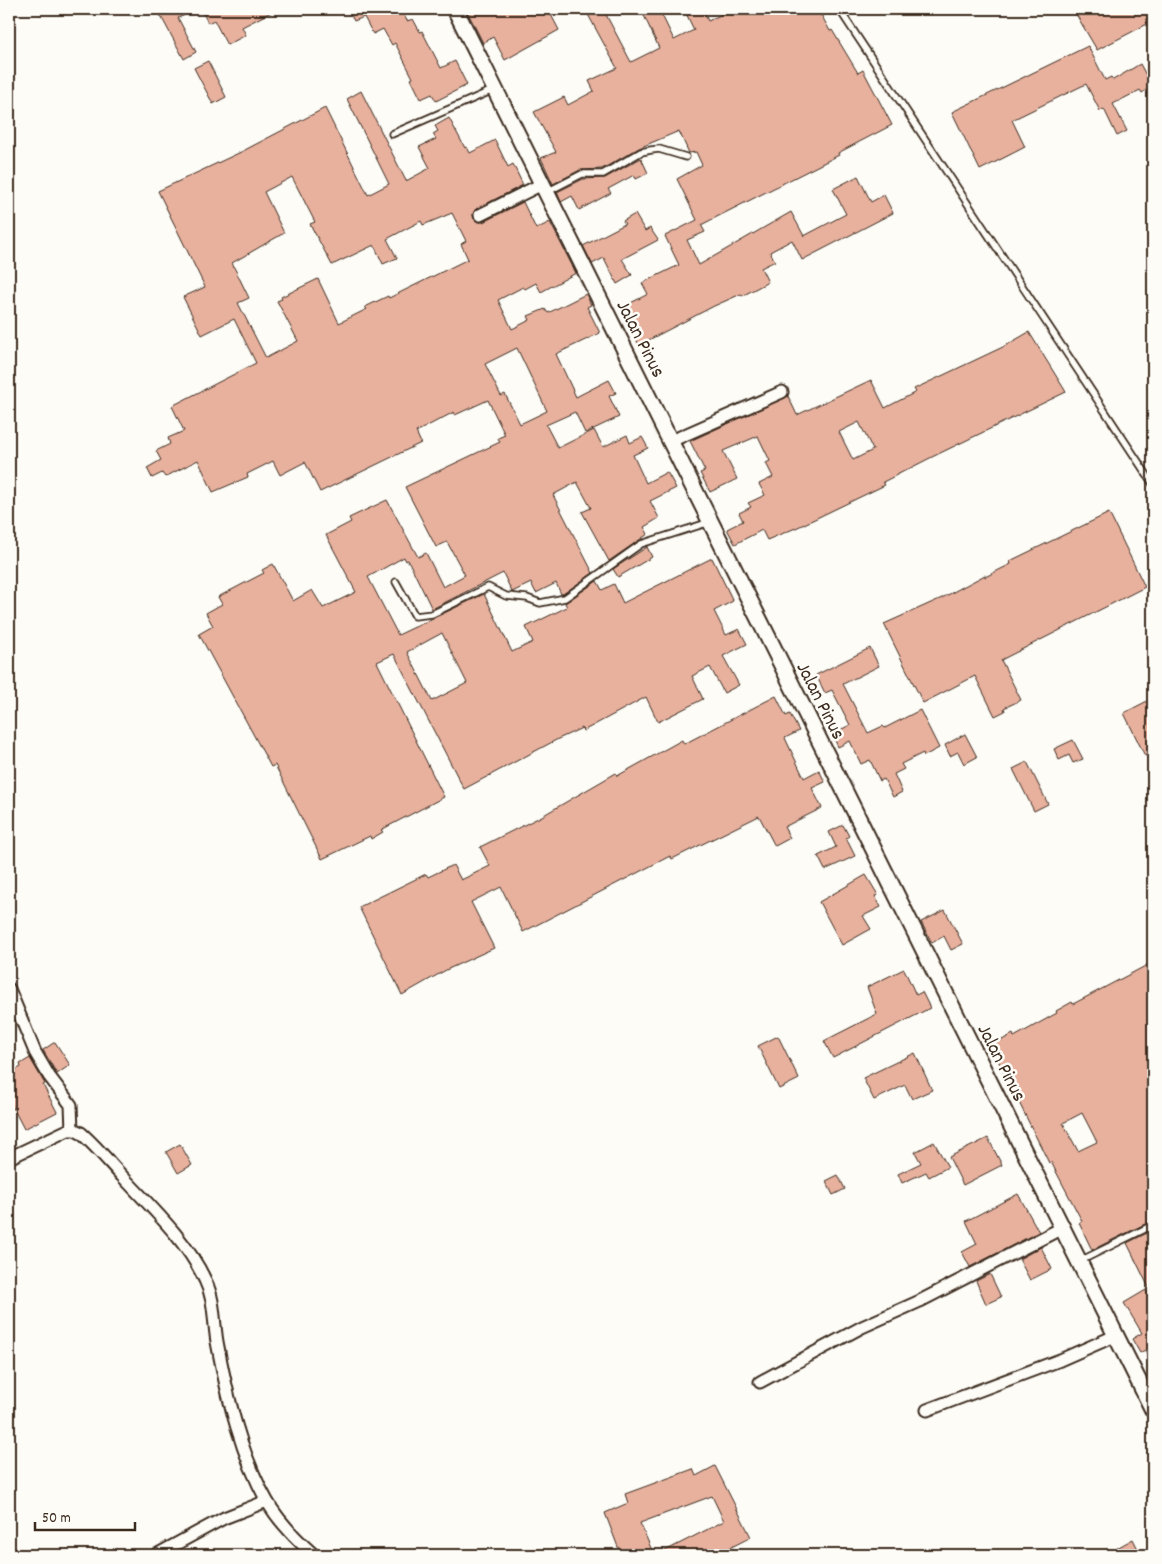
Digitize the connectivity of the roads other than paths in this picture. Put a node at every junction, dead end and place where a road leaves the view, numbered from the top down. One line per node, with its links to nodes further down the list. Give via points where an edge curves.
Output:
1 (455, 9): 3 (street, Jalan Pinus)
2 (839, 9): 10 (lane)
3 (495, 89): 4 (lane); 6 (street, Jalan Pinus)
4 (392, 134)
5 (686, 157): 6 (lane, via 658,149 641,152 603,174 582,174)
6 (544, 188): 7 (street); 9 (street, Jalan Pinus)
7 (480, 215)
8 (782, 392): 9 (street)
9 (671, 441): 11 (street, Jalan Pinus)
10 (1153, 484)
11 (710, 522): 12 (lane, via 641,544 565,598 540,603 506,596 488,587 432,614 415,616); 17 (street, Jalan Pinus)
12 (396, 582)
13 (9, 990): 14 (street, via 35,1052 70,1105)
14 (72, 1130): 15 (street); 23 (street, via 86,1137 152,1208 189,1253 205,1280 213,1302 217,1345 234,1420)
15 (9, 1158)
16 (1153, 1225): 18 (lane)
17 (1064, 1227): 18 (street, Jalan Pinus); 20 (street, via 862,1327)
18 (1080, 1261): 19 (street, Jalan Pinus)
19 (1117, 1335): 21 (street); 22 (street, Jalan Pinus)
20 (760, 1382)
21 (927, 1410)
22 (1153, 1410)
23 (267, 1501): 24 (street, via 224,1518); 25 (street)
24 (156, 1555)
25 (314, 1555)

